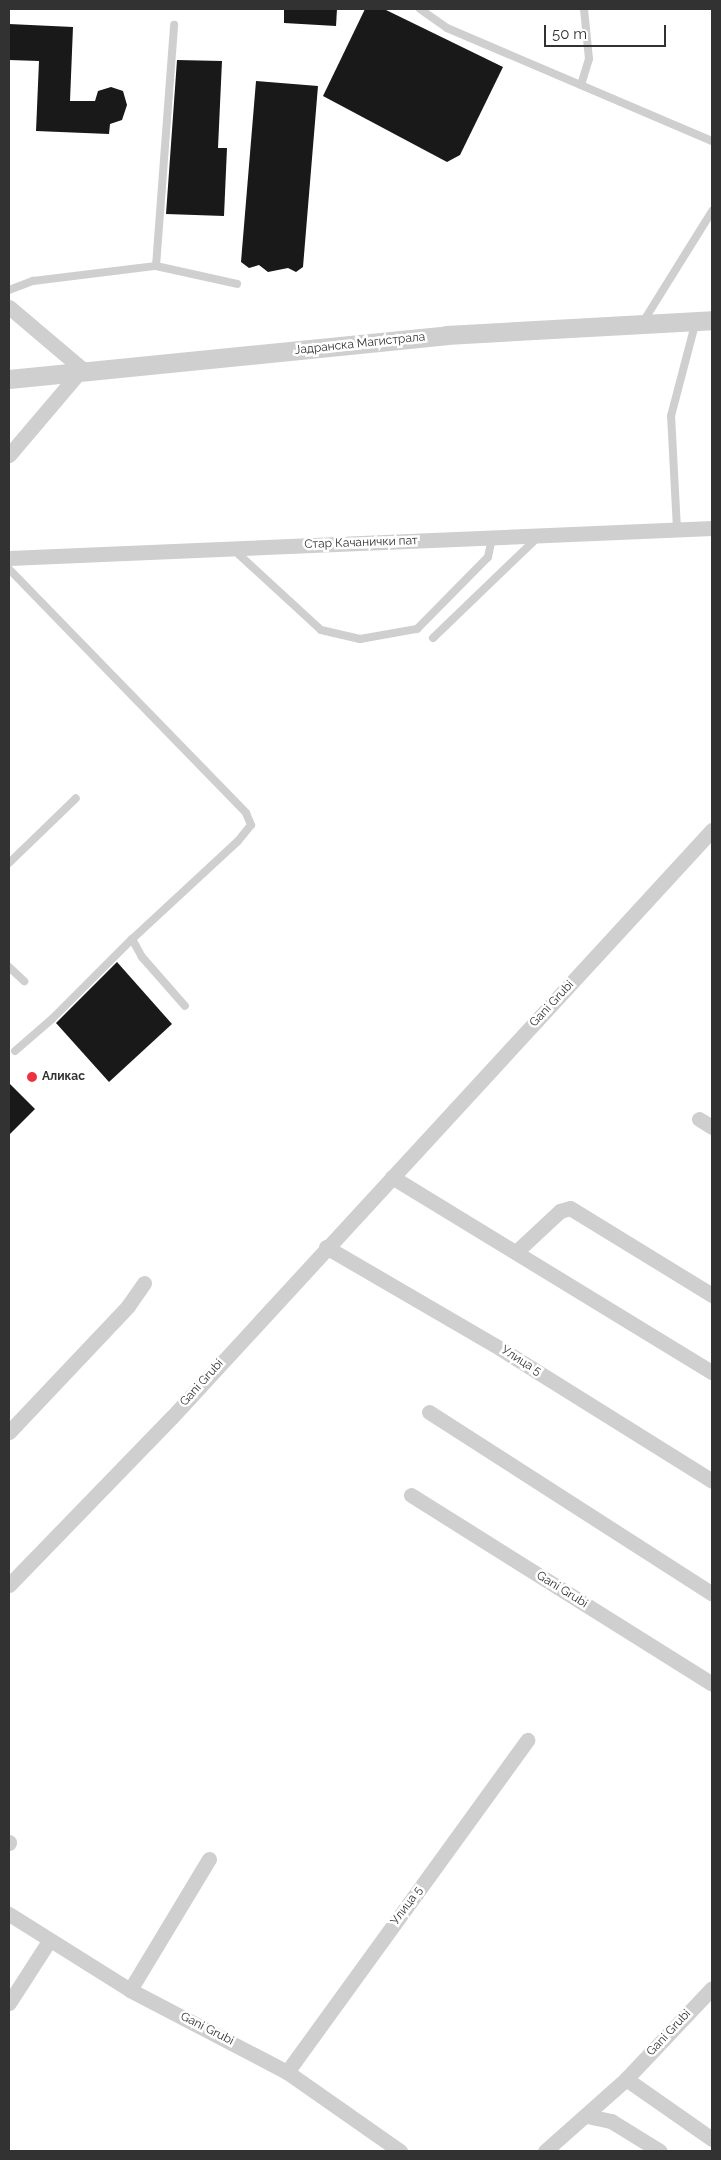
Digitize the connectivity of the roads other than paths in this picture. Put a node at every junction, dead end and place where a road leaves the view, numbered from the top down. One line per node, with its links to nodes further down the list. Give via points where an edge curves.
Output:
1 (420, 9): 4 (lane, via 447,28)
2 (584, 9): 4 (lane, via 588,59)
3 (174, 25): 7 (lane)
4 (581, 85): 5 (lane)
5 (712, 141)
6 (712, 211): 12 (lane)
7 (156, 266): 8 (lane); 9 (lane, via 33,281)
8 (237, 284)
9 (9, 290)
10 (9, 307): 13 (street)
11 (704, 321): 12 (street, Јадранска Магистрала); 17 (lane, via 671,416)
12 (642, 323): 13 (street, Јадранска Магистрала, via 446,335)
13 (82, 370): 14 (street, Јадранска Магистрала); 15 (street)
14 (9, 379)
15 (9, 455)
16 (712, 528): 17 (street, Стар Качанички пат)
17 (677, 529): 18 (street, Стар Качанички пат)
18 (540, 536): 19 (street, Стар Качанички пат); 23 (lane)
19 (492, 538): 20 (street, Стар Качанички пат); 20 (lane, via 488,557 417,629 360,639 321,630)
20 (233, 548): 21 (street, Стар Качанички пат)
21 (9, 558)
22 (9, 569): 27 (lane, via 246,813 251,825 238,841)
23 (433, 638)
24 (76, 798): 26 (lane)
25 (712, 830): 32 (street, Gani Grubi)
26 (9, 863)
27 (132, 939): 30 (lane, via 142,957); 31 (lane)
28 (9, 967): 29 (lane)
29 (24, 981)
30 (185, 1006)
31 (15, 1051)
32 (392, 1177): 33 (street, Gani Grubi); 34 (street)
33 (326, 1247): 40 (street, Улица 5, via 502,1349); 42 (street, Gani Grubi, via 172,1417)
34 (517, 1251): 36 (street, via 560,1211 570,1208); 37 (street)
35 (144, 1283): 39 (street, via 128,1306)
36 (712, 1296)
37 (712, 1372)
38 (429, 1412): 43 (street)
39 (9, 1432)
40 (712, 1481)
41 (411, 1495): 44 (street, Gani Grubi)
42 (9, 1585)
43 (712, 1594)
44 (712, 1684)
45 (527, 1740): 52 (street, Улица 5)
46 (210, 1859): 50 (street)
47 (9, 1914): 48 (street, Gani Grubi)
48 (49, 1941): 50 (street, Gani Grubi); 51 (street)
49 (712, 1988): 53 (street, Gani Grubi)
50 (130, 1990): 52 (street, Gani Grubi)
51 (9, 2003)
52 (287, 2072): 56 (street, Gani Grubi)
53 (626, 2079): 54 (street, Gani Grubi); 55 (street)
54 (587, 2116): 57 (street, Gani Grubi); 58 (street, via 612,2121)
55 (712, 2139)
56 (400, 2151)
57 (545, 2151)
58 (660, 2151)

